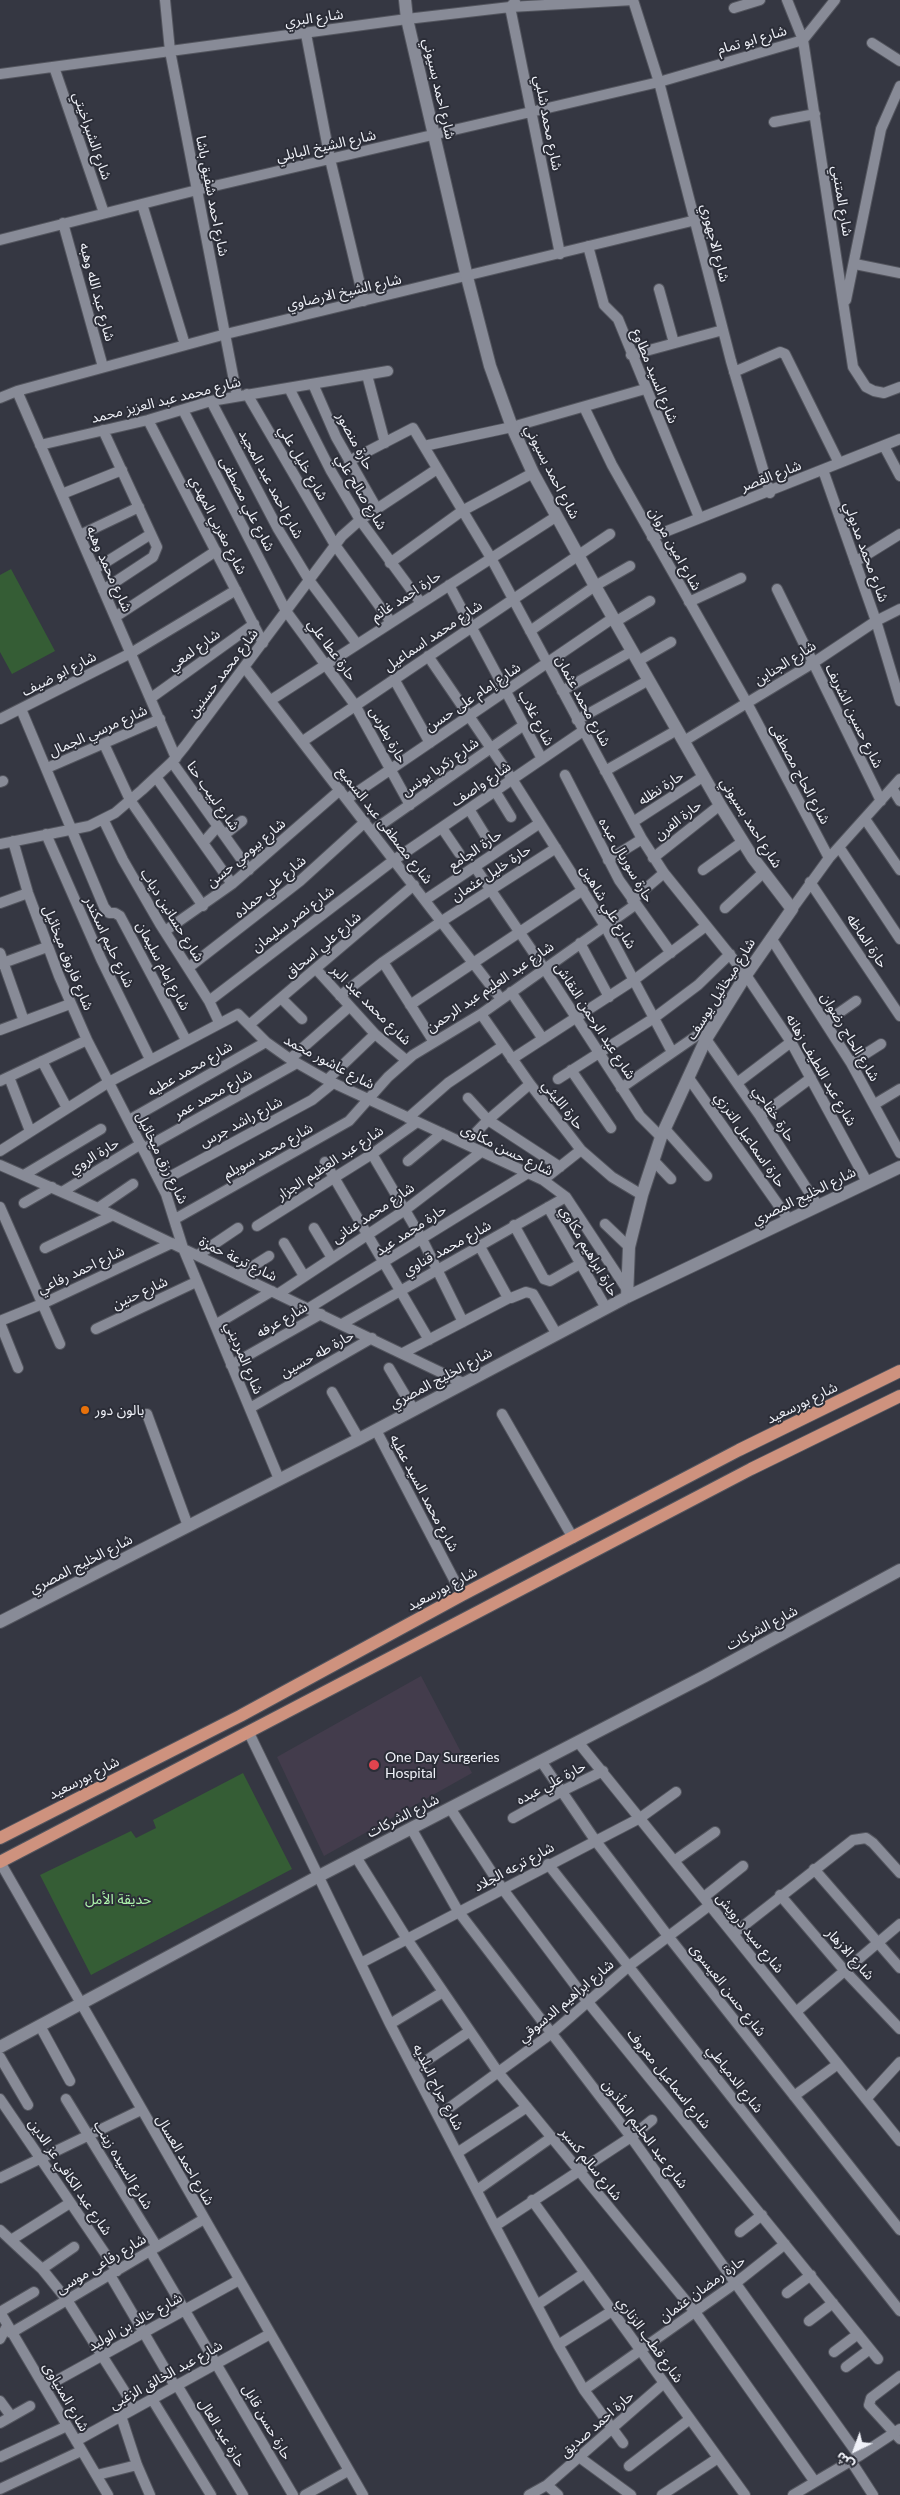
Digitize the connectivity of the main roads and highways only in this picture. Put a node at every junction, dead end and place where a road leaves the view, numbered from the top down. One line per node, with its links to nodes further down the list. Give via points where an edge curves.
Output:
1 (900, 1371): 3 (main road, شارع بورسعيد, via 739,1450 462,1594 240,1716)
2 (900, 1396): 4 (main road, via 742,1474)
3 (0, 1838)
4 (0, 1862)

